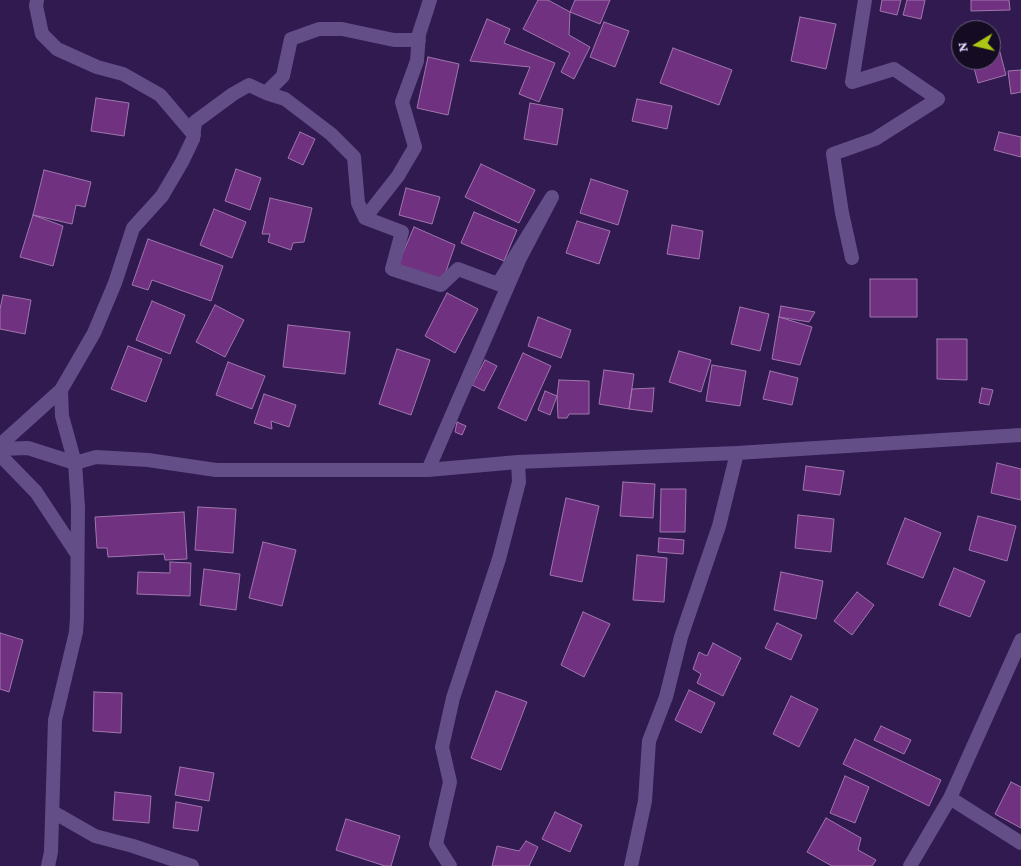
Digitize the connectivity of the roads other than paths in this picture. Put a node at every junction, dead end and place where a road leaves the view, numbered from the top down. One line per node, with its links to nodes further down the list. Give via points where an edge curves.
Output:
1 (37, 0): 6 (street, via 42,34 57,49 123,74 160,95)
2 (430, 0): 4 (street)
3 (865, 0): 8 (street, via 852,82 894,69 938,99 875,139 833,154)
4 (419, 40): 5 (street, via 394,40 342,29 319,29 291,39 283,76); 7 (street, via 417,61 402,102 415,147 398,176)
5 (266, 93): 6 (street, via 249,86 232,94 195,122); 7 (street, via 285,99 310,117 354,157 358,203)
6 (194, 135): 9 (street, via 162,196 133,228 94,333)
7 (365, 218): 17 (street, via 402,232 392,269 441,285 458,269 498,284 552,197 520,258)
8 (852, 258)
9 (61, 390): 11 (street); 16 (street, via 62,416)
10 (1021, 435): 13 (street)
11 (0, 445)
12 (0, 449): 16 (street, via 28,448)
13 (737, 453): 15 (street); 26 (street, via 719,526 681,637 666,697 649,741 645,801)
14 (0, 454): 18 (street, via 36,492)
15 (518, 462): 17 (street); 25 (street, via 520,482 453,698 442,747 450,782 436,844)
16 (75, 463): 17 (street, via 96,457 148,460 216,470); 18 (street)
17 (428, 470)
18 (77, 554): 21 (street, via 76,632 55,720)
19 (1021, 640): 20 (street)
20 (950, 798): 22 (street); 27 (street)
21 (53, 812): 23 (street, via 95,836); 24 (street)
22 (1021, 843)
23 (184, 865)
24 (48, 866)
25 (450, 866)
26 (631, 866)
27 (910, 866)

